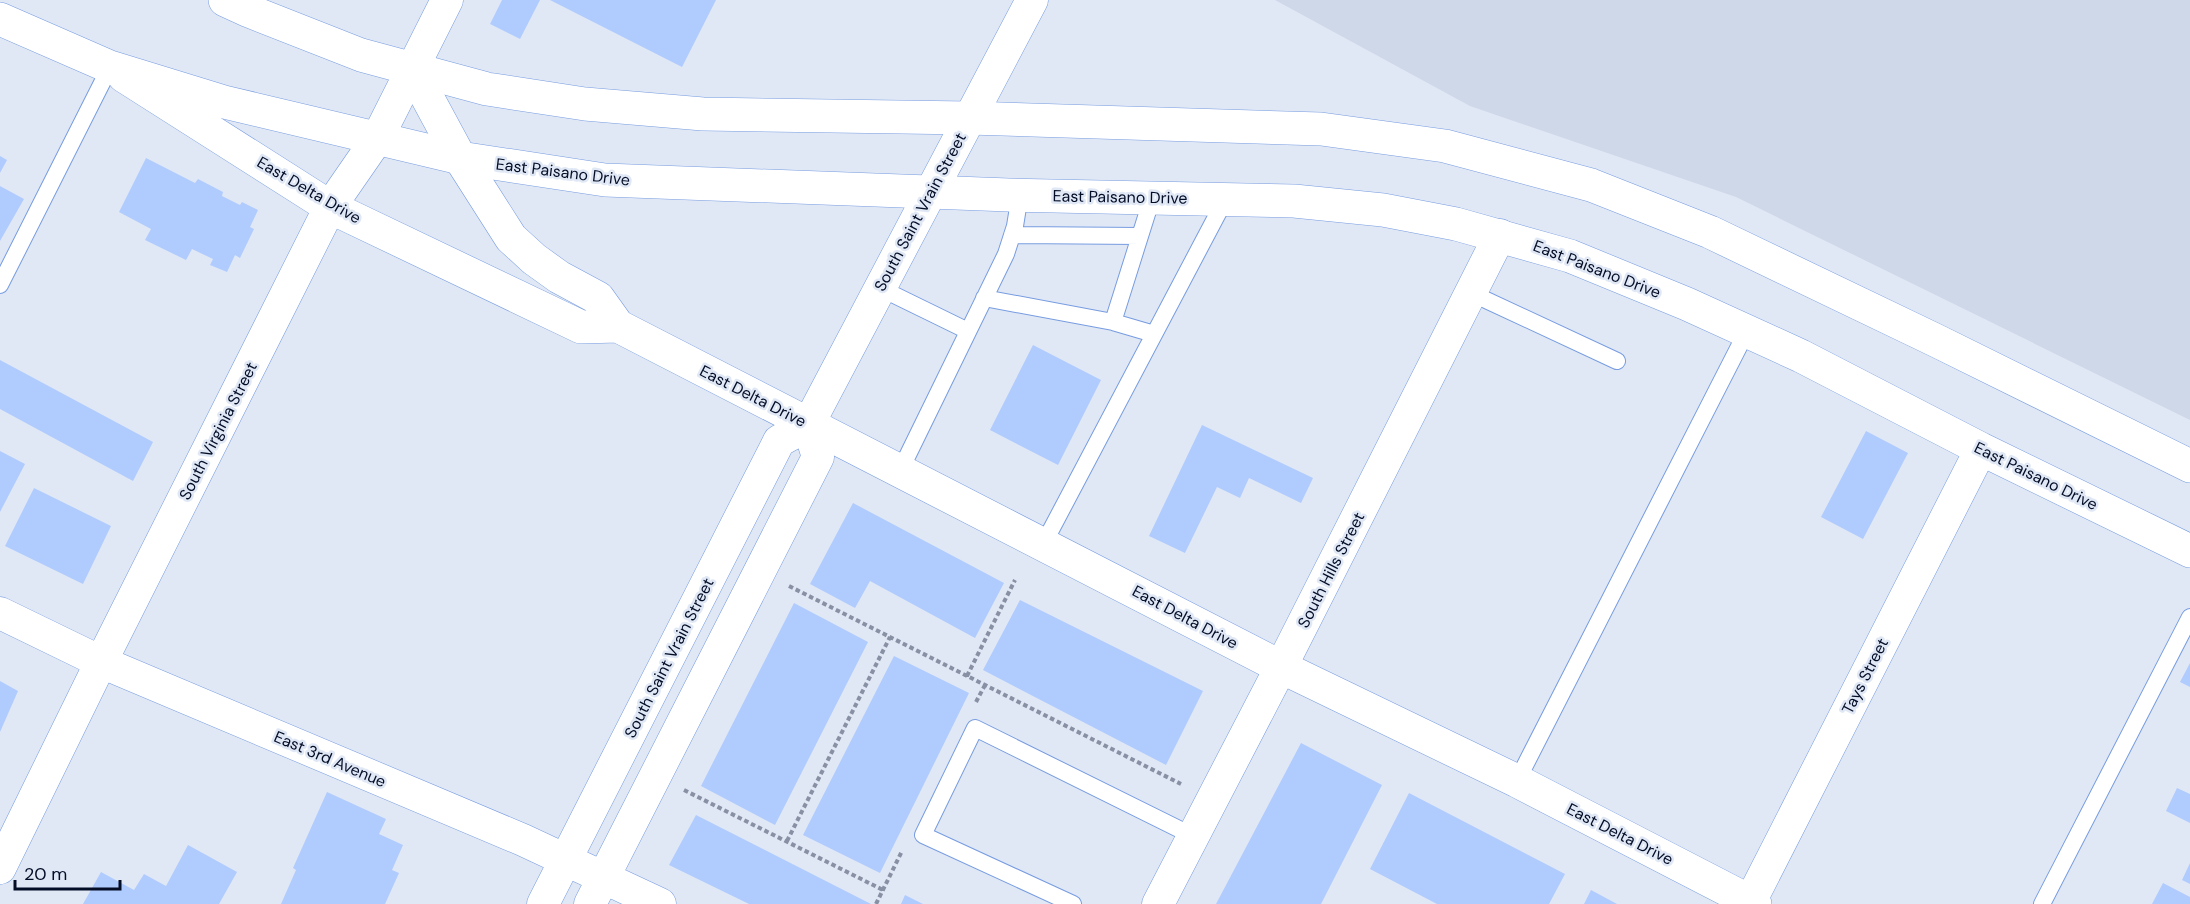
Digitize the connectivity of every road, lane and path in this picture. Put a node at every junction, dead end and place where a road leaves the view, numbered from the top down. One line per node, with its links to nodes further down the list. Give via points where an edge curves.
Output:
1 (225, 0): 6 (main road, via 361,55)
2 (447, 0): 6 (street, South Virginia Street)
3 (1032, 0): 7 (street, South Saint Vrain Street)
4 (0, 19): 5 (main road, East Paisano Drive)
5 (110, 67): 8 (main road, East Paisano Drive, via 224,102); 14 (main road, East Delta Drive); 18 (lane)
6 (412, 69): 7 (main road, via 487,89 585,104 703,114); 8 (street, South Virginia Street); 9 (main road, East Delta Drive)
7 (969, 118): 10 (street, South Saint Vrain Street); 30 (main road, via 1321,129 1445,146 1591,185 1710,232)
8 (377, 139): 9 (main road, East Paisano Drive); 14 (street, South Virginia Street)
9 (460, 158): 10 (main road, East Paisano Drive, via 605,180); 23 (main road, East Delta Drive, via 511,238 559,277 598,298)
10 (931, 191): 11 (main road, East Paisano Drive); 19 (street, South Saint Vrain Street)
11 (1020, 195): 12 (main road, East Paisano Drive); 15 (lane)
12 (1152, 198): 13 (main road, East Paisano Drive); 17 (lane)
13 (1225, 200): 16 (main road, East Paisano Drive, via 1294,201 1383,210); 26 (lane)
14 (330, 207): 23 (main road, East Delta Drive, via 581,327); 39 (street, South Virginia Street)
15 (1012, 235): 17 (lane); 21 (lane)
16 (1500, 235): 20 (street, South Hills Street); 25 (main road, East Paisano Drive, via 1570,256)
17 (1140, 237): 22 (lane)
18 (0, 285)
19 (880, 288): 24 (lane); 28 (street, South Saint Vrain Street)
20 (1471, 294): 27 (lane); 40 (street, South Hills Street)
21 (984, 298): 22 (lane); 24 (lane)
22 (1113, 322): 26 (lane)
23 (618, 326): 28 (main road, East Delta Drive)
24 (968, 331): 31 (lane)
25 (1747, 331): 29 (main road, East Paisano Drive); 42 (lane)
26 (1154, 334): 32 (lane)
27 (1617, 361)
28 (808, 425): 31 (main road, East Delta Drive); 47 (street, South Saint Vrain Street, via 779,441); 50 (street, via 818,457)
29 (1981, 449): 33 (main road, East Paisano Drive); 51 (street, Tays Street)
30 (2190, 466)
31 (900, 471): 32 (main road, East Delta Drive)
32 (1044, 543): 40 (main road, East Delta Drive)
33 (2190, 551)
34 (1015, 580): 41 (path)
35 (786, 585): 38 (path)
36 (0, 613): 39 (street, East 3rd Avenue)
37 (2190, 616): 56 (lane)
38 (890, 637): 41 (path); 46 (path)
39 (101, 662): 47 (street, East 3rd Avenue); 48 (street, South Virginia Street)
40 (1281, 667): 42 (main road, East Delta Drive); 45 (street, South Hills Street)
41 (967, 676): 43 (path)
42 (1517, 781): 51 (main road, East Delta Drive)
43 (1181, 784)
44 (683, 790): 46 (path)
45 (1193, 836): 54 (lane, via 975,728 923,835); 55 (street, South Hills Street)
46 (787, 841): 49 (path)
47 (566, 859): 50 (street, East 3rd Avenue); 52 (street, South Saint Vrain Street)
48 (0, 868)
49 (883, 890)
50 (597, 891): 53 (street, East 3rd Avenue)
51 (1752, 903)
52 (543, 904)
53 (660, 904)
54 (1073, 904)
55 (1158, 904)
56 (2042, 904)

